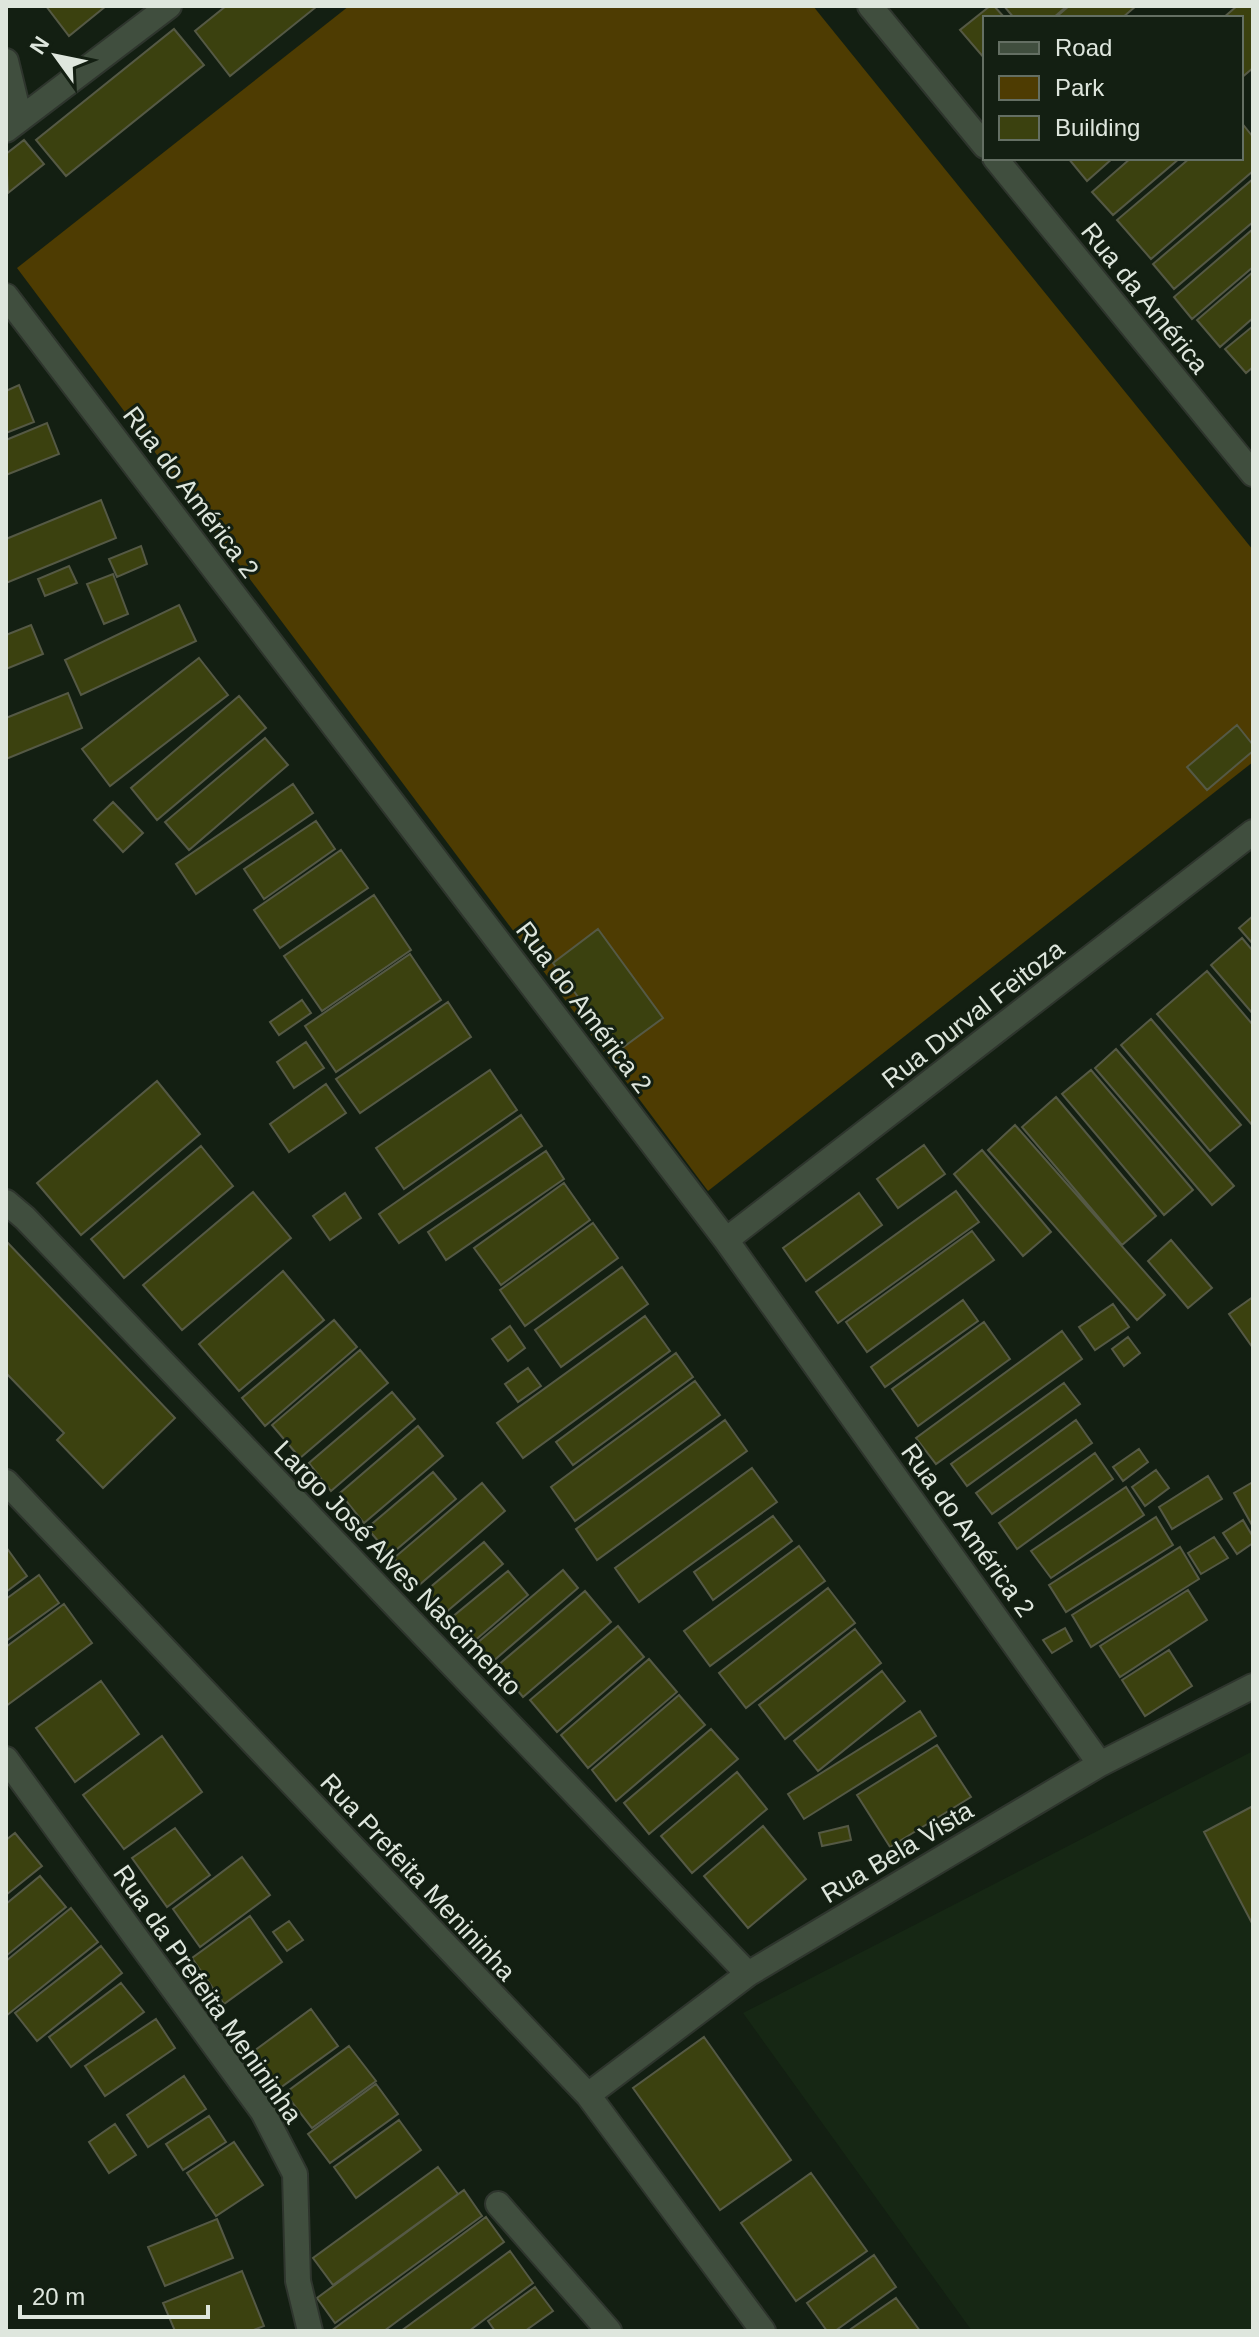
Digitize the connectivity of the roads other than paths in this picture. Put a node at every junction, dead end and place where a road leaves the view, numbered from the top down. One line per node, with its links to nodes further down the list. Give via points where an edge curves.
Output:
1 (169, 6): 4 (street)
2 (870, 6): 5 (street)
3 (6, 61): 4 (street)
4 (13, 124)
5 (983, 144)
6 (997, 160): 8 (street, Rua da América)
7 (6, 296): 11 (street, Rua do América 2)
8 (1253, 474)
9 (1253, 832): 11 (street, Rua Durval Feitoza)
10 (6, 1202): 16 (street, Largo José Alves Nascimento)
11 (726, 1240): 15 (street, Rua do América 2)
12 (6, 1482): 17 (street, Rua Prefeita Menininha)
13 (1253, 1686): 15 (street, Rua Bela Vista)
14 (6, 1759): 19 (street, Rua da Prefeita Menininha, via 263,2112 295,2174 298,2281)
15 (1100, 1764): 16 (street, Rua Bela Vista)
16 (748, 1974): 17 (street, Rua Bela Vista)
17 (588, 2095): 21 (street, Rua Prefeita Menininha)
18 (498, 2204): 20 (street)
19 (310, 2331)
20 (609, 2331)
21 (763, 2331)

